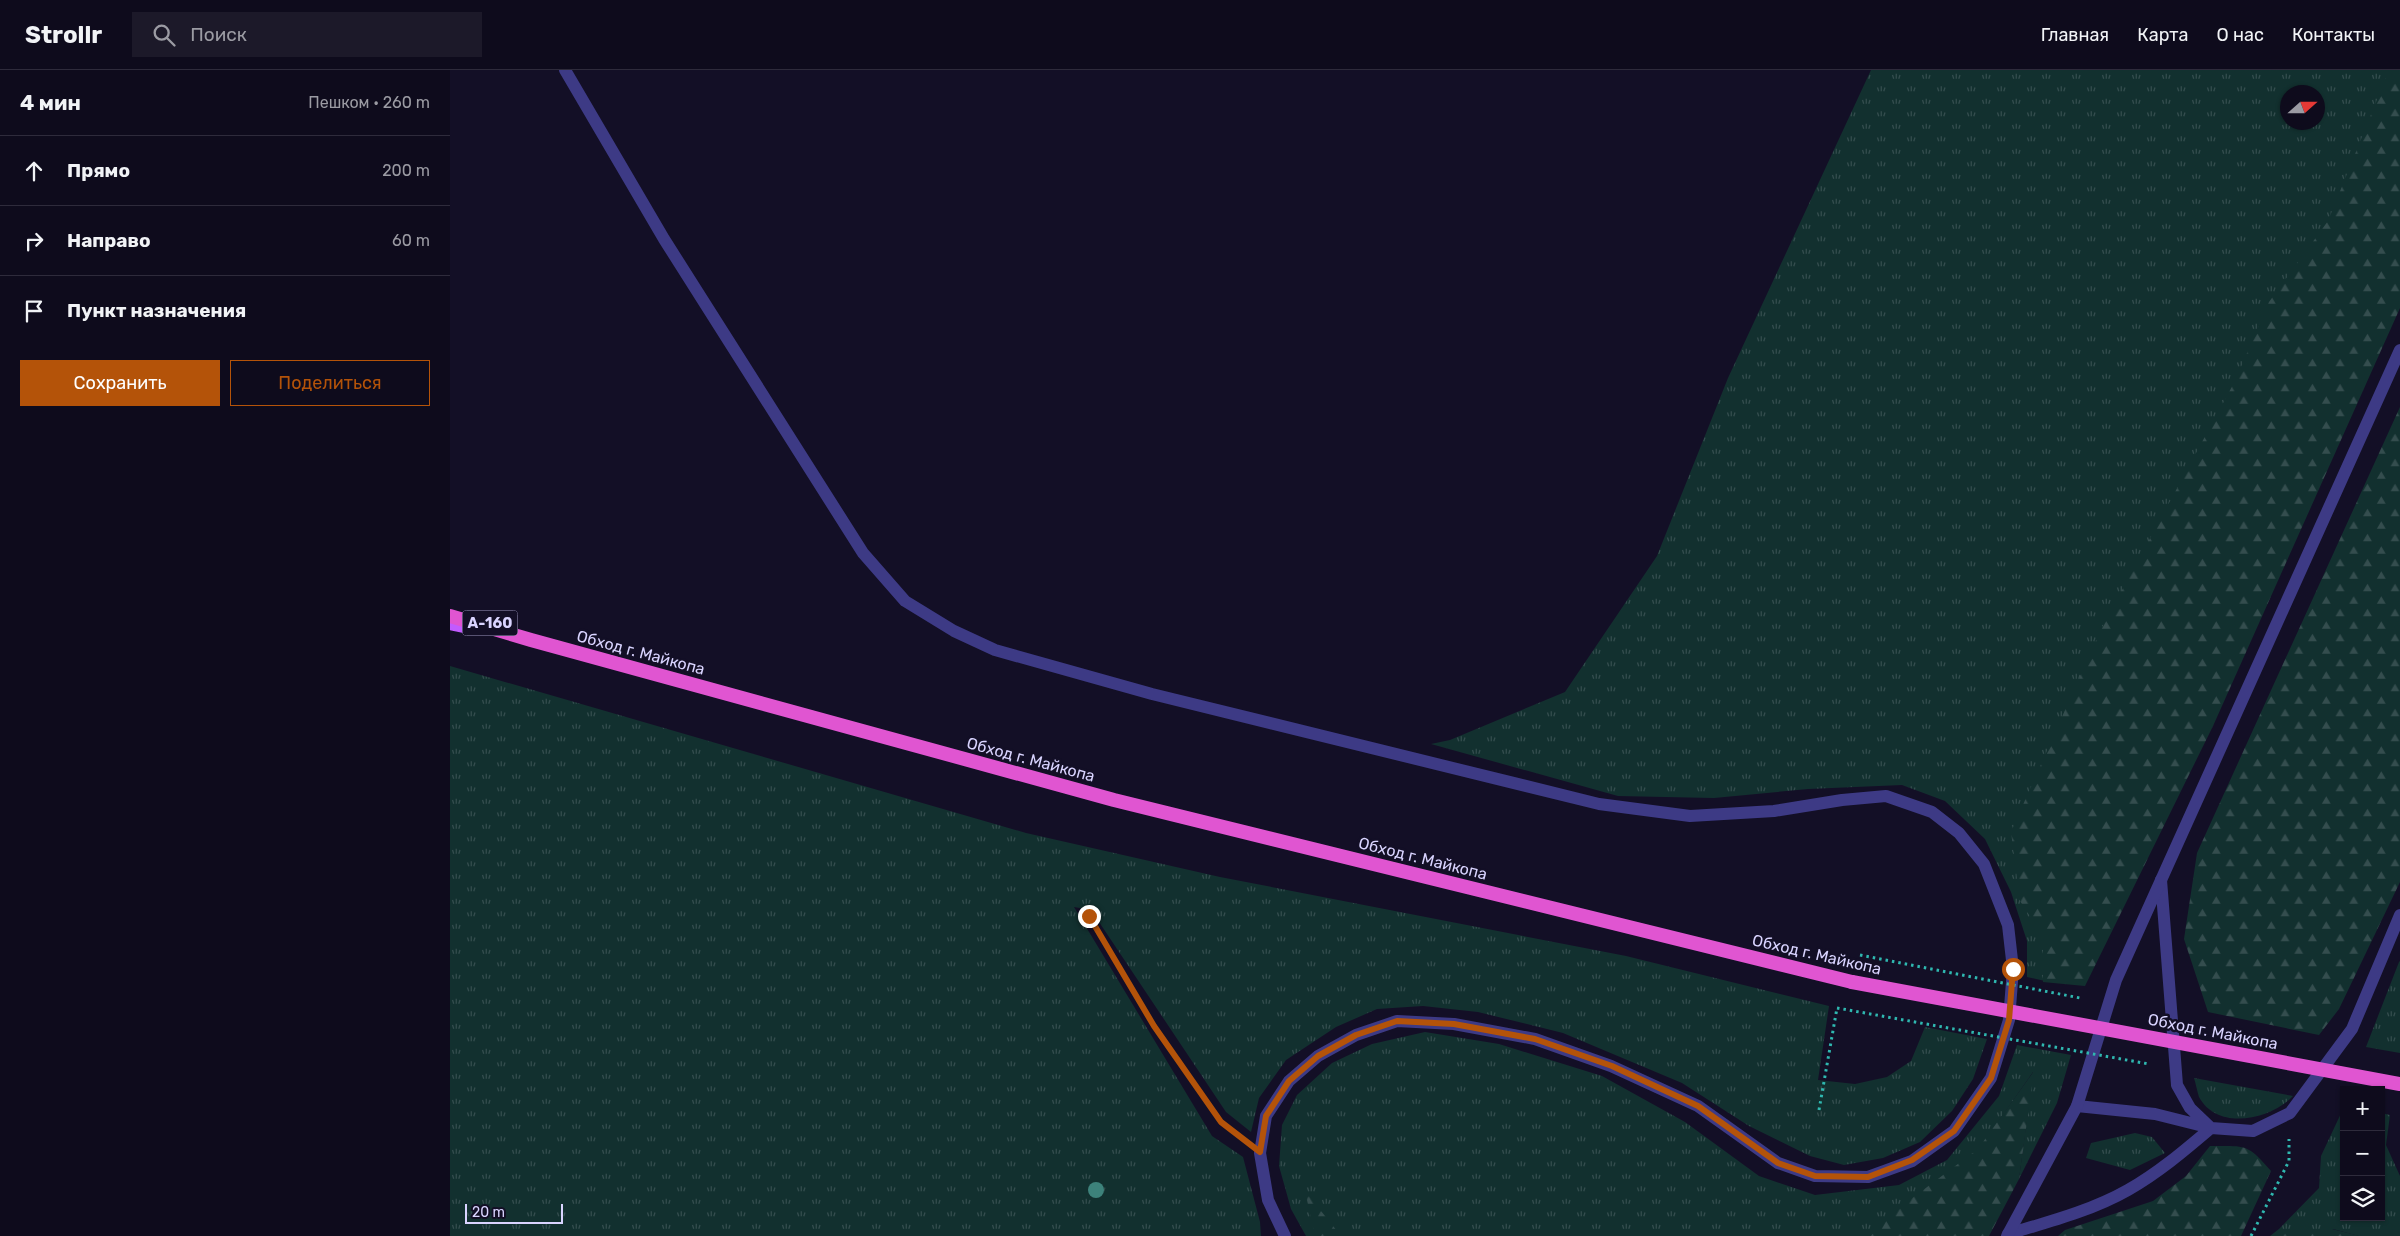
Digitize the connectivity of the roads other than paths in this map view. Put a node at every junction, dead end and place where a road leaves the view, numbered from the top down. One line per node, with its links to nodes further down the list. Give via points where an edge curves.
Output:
1 (565, 70): 14 (street, via 664,239 863,553 905,600 954,631 995,650 1152,694 1599,804 1690,816 1774,811 1886,796 1932,812 1959,832 1984,864 2008,925 2013,969 2009,1020 1991,1078 1954,1131 1912,1160 1868,1177 1815,1176 1778,1163 1698,1106 1612,1066 1535,1039 1454,1024 1397,1021 1356,1035 1318,1056 1289,1081 1266,1116 1260,1152 1268,1200)
2 (2400, 350): 8 (street)
3 (450, 606): 7 (highway, А-160)
4 (450, 610): 7 (main road)
5 (450, 616): 7 (highway, Обход г. Майкопа)
6 (450, 624): 7 (main road)
7 (531, 640): 10 (highway, Обход г. Майкопа, bridge, via 1114,800 1852,982)
8 (2161, 880): 11 (street, via 2116,980); 12 (street, via 2177,1085 2190,1108)
9 (2400, 915): 12 (street, via 2352,1029 2290,1113 2253,1131)
10 (2400, 1084)
11 (2077, 1106): 12 (street, via 2155,1114); 13 (street)
12 (2211, 1128): 13 (street, via 2173,1160 2127,1191 2074,1214)
13 (2008, 1235)
14 (1286, 1236)

